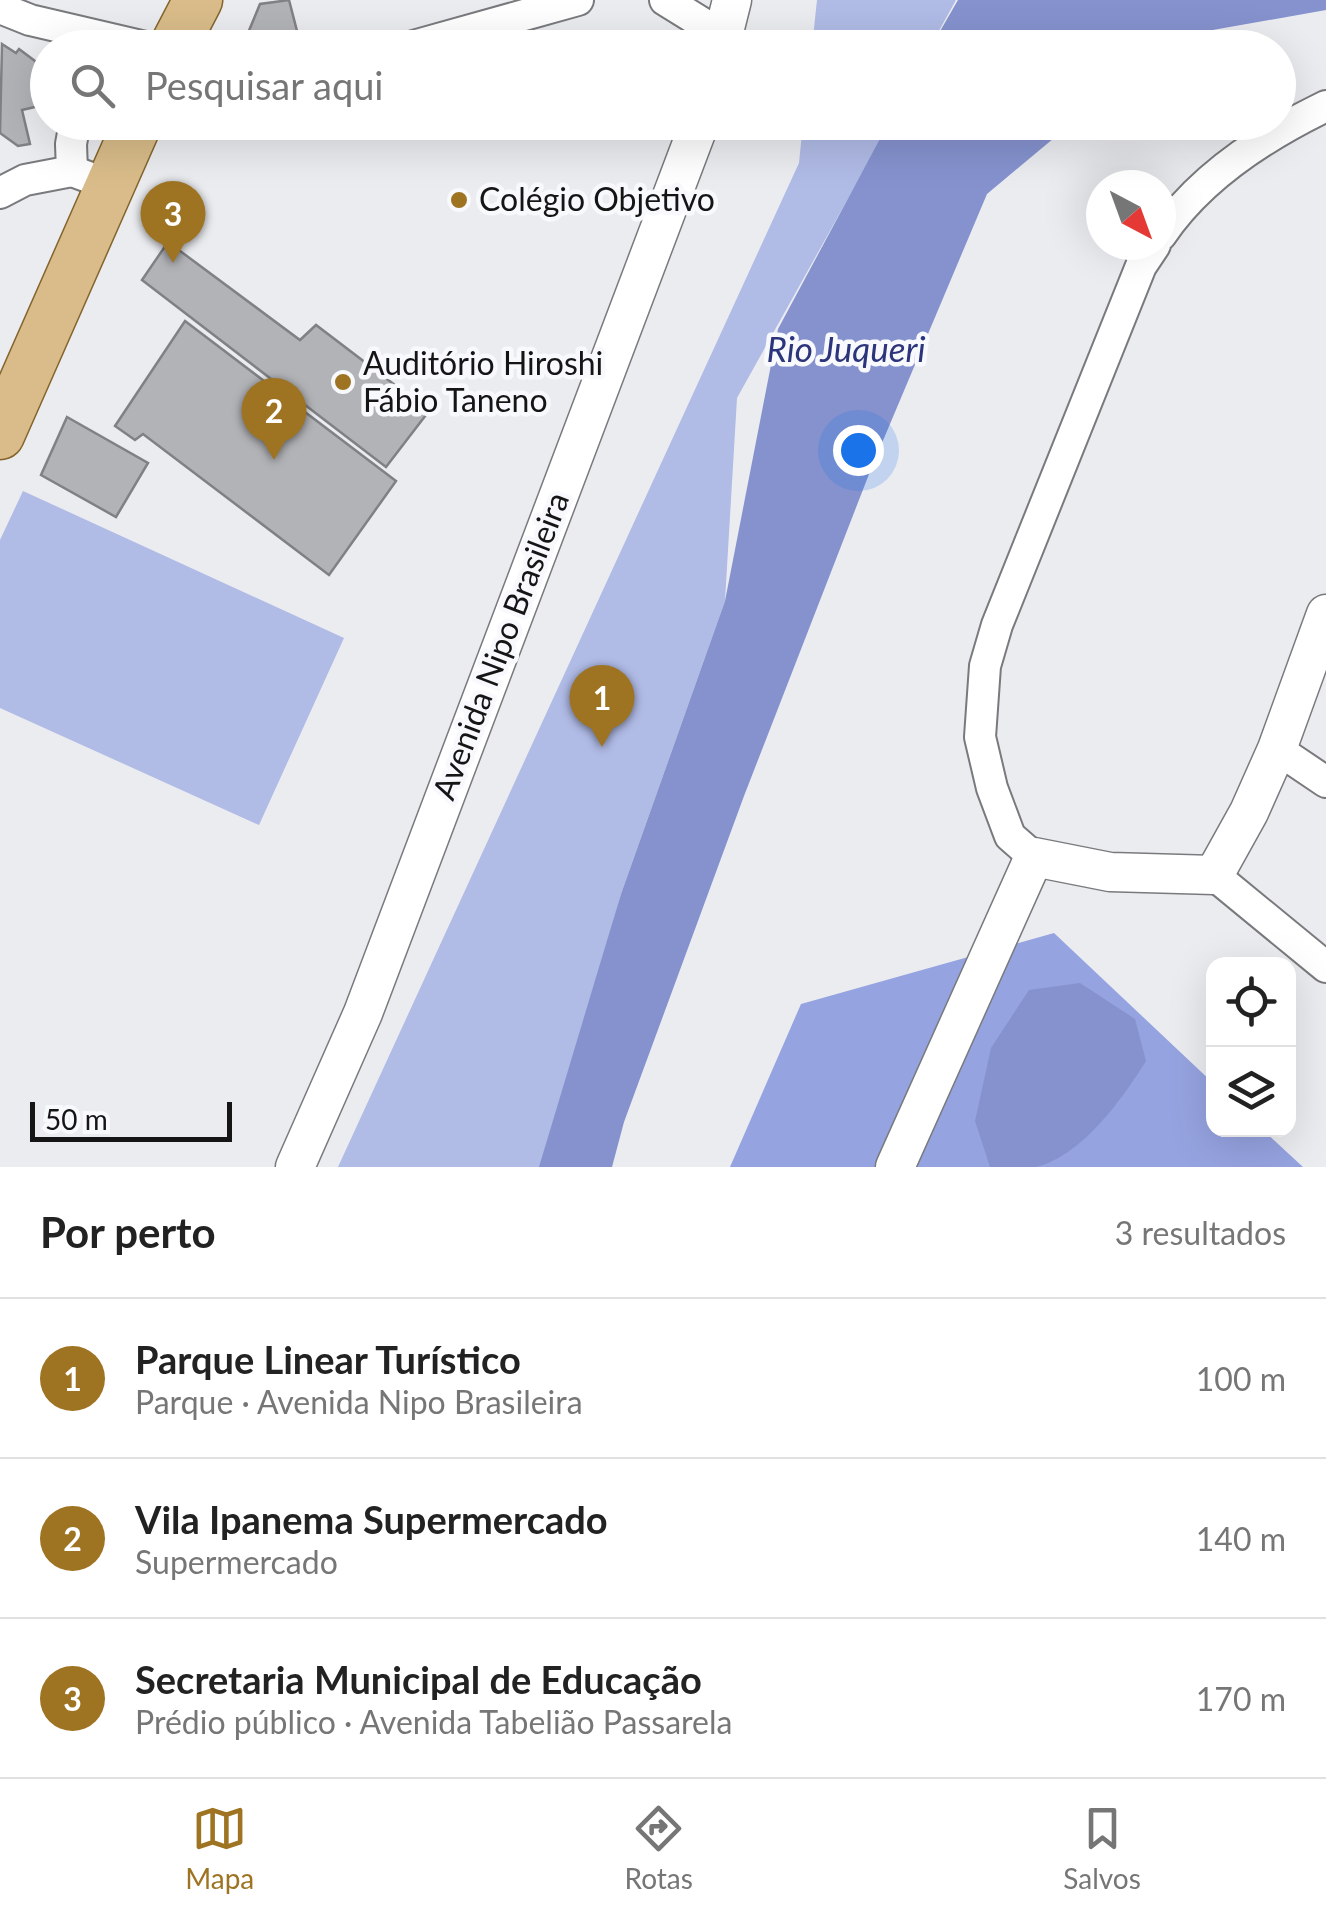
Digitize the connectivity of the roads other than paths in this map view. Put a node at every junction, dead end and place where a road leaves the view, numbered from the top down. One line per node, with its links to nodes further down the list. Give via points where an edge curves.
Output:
1 (198, 0): 9 (main road)
2 (578, 0): 10 (street)
3 (665, 0): 6 (street)
4 (0, 8): 5 (street)
5 (30, 20): 7 (street); 8 (street)
6 (725, 28)
7 (38, 30)
8 (70, 30)
9 (182, 30)
10 (470, 30)
11 (1326, 106): 12 (street)
12 (1296, 121)
13 (72, 140): 17 (street)
14 (123, 140): 17 (main road)
15 (693, 140): 28 (street, Avenida Nipo Brasileira, via 363,1012)
16 (1266, 140): 19 (street, via 1196,192)
17 (91, 178): 18 (street, via 25,180); 21 (main road)
18 (0, 193)
19 (1176, 217)
20 (1146, 260): 25 (street, via 985,666 980,737 992,788 1010,836)
21 (0, 436)
22 (1326, 614): 23 (street)
23 (1277, 749): 24 (street); 26 (street)
24 (1326, 782)
25 (1034, 857): 26 (street, via 1110,872); 29 (street)
26 (1214, 875): 27 (street)
27 (1326, 967)
28 (295, 1167)
29 (895, 1167)

